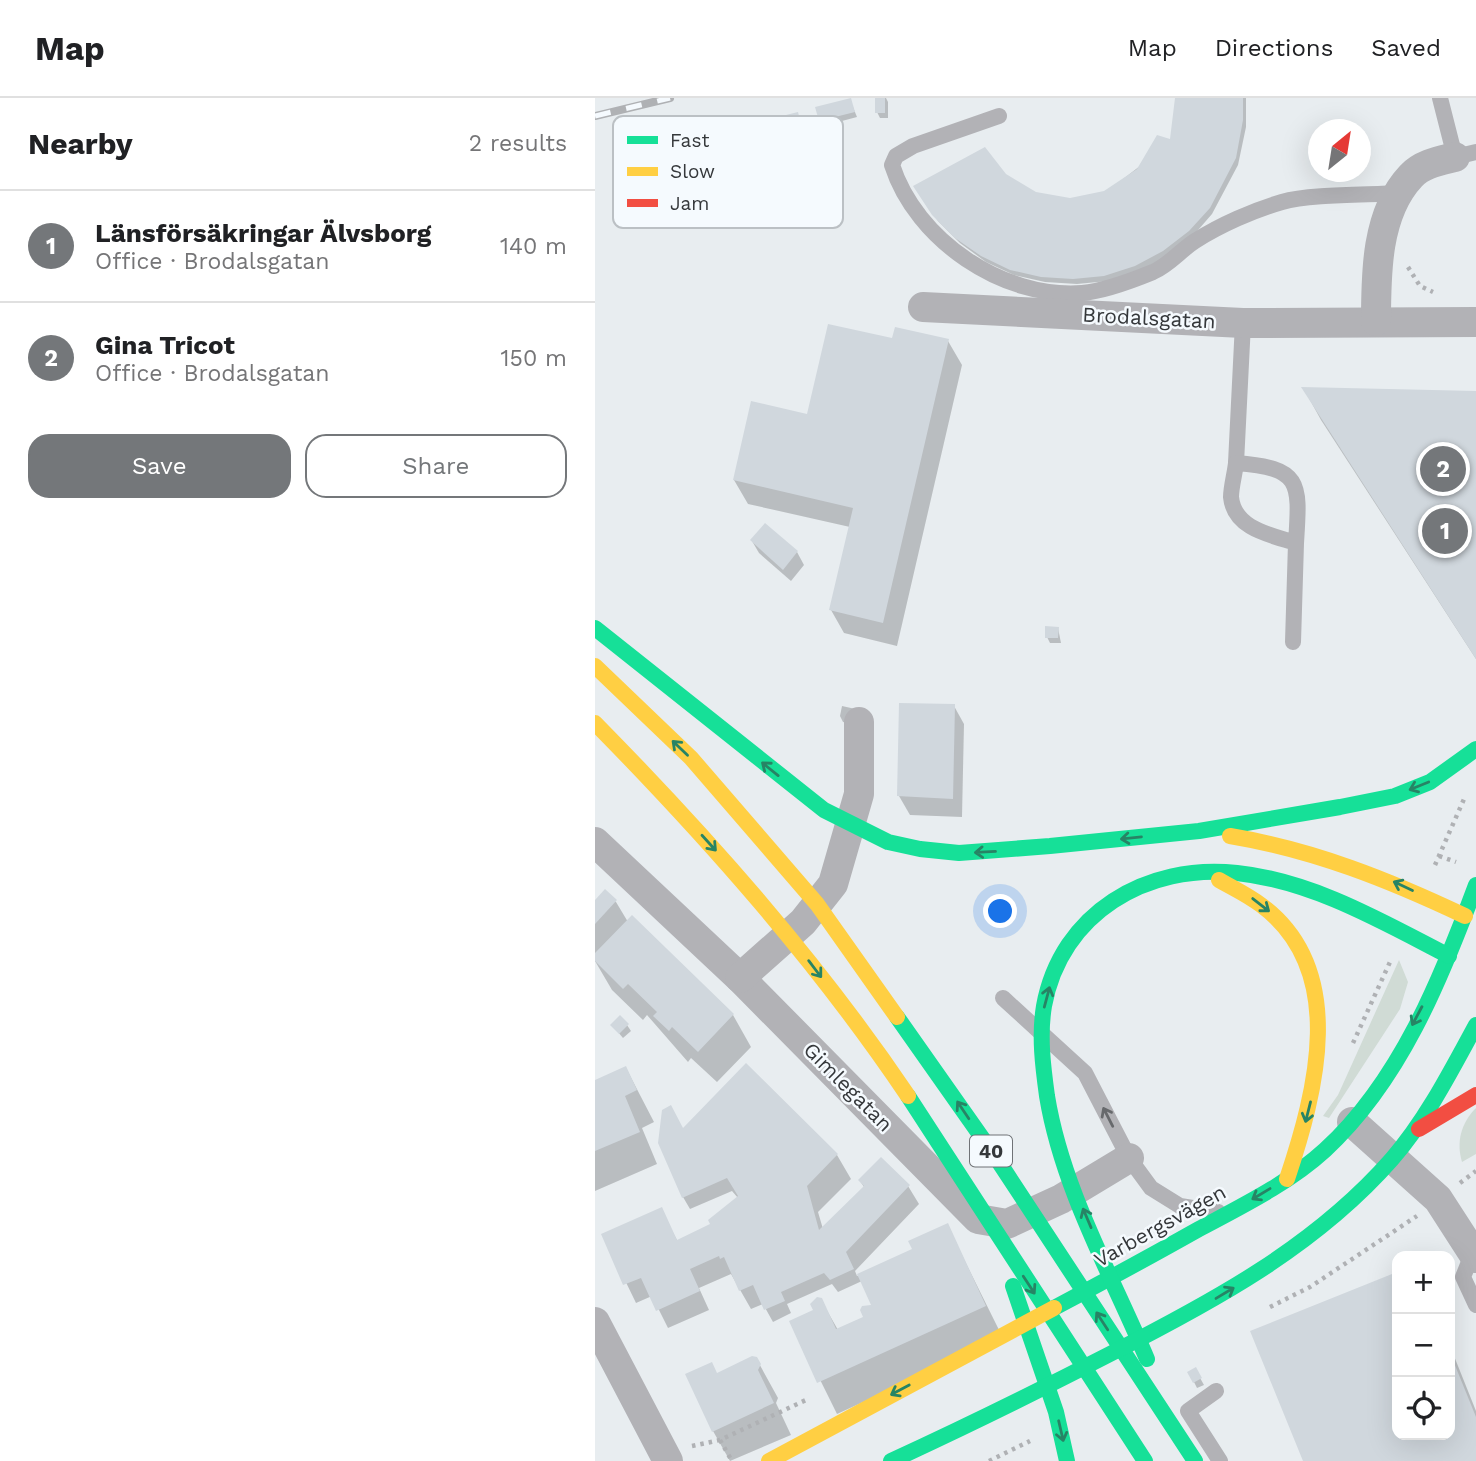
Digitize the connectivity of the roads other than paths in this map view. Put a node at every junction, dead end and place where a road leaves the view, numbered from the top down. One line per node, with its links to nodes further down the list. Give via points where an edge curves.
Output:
1 (1440, 98): 3 (lane)
2 (999, 116): 4 (lane, via 913,145 896,156 892,165 897,182 946,243 978,267 1037,290 1082,293 1156,271 1195,241 1284,201)
3 (1465, 155): 4 (street, via 1430,164 1412,175)
4 (1399, 193): 6 (street, via 1384,230 1376,270)
5 (923, 307): 8 (street, Brodalsgatan)
6 (1376, 321): 7 (street, Brodalsgatan); 8 (street, Brodalsgatan)
7 (1476, 321)
8 (1243, 323): 9 (lane)
9 (1237, 463): 10 (lane, via 1231,498 1241,520 1260,532); 10 (lane, via 1274,466 1291,477 1299,500)
10 (1296, 542): 12 (lane)
11 (595, 628): 17 (main road, one-way to 11, via 959,853 888,842 824,810)
12 (1293, 642)
13 (595, 666): 39 (main road, 40, one-way to 13, via 900,1018 817,904 691,758)
14 (859, 722): 24 (street, via 859,794 833,884 803,922)
15 (595, 723): 34 (main road, 40, one-way to 34, via 666,794 786,929 866,1037)
16 (1476, 749): 17 (main road, one-way to 17, via 1430,782 1395,796)
17 (1199, 831): 21 (main road, one-way to 17, via 1319,853)
18 (595, 842): 24 (street, Gimlegatan)
19 (1201, 872): 22 (main road, via 1238,873 1300,887); 32 (main road, one-way to 32, via 1238,889 1289,930 1313,981 1320,1022 1318,1055 1309,1111); 39 (main road, one-way to 19, via 1085,1213 1053,1123 1044,1061 1044,1004 1072,938 1121,891 1151,879)
20 (1476, 885): 21 (main road, Varbergsvägen)
21 (1470, 918): 22 (main road, Varbergsvägen)
22 (1449, 956): 23 (main road); 28 (main road, Varbergsvägen, one-way to 28, via 1397,1056)
23 (1467, 964)
24 (740, 978): 30 (street, Gimlegatan, via 978,1220 1007,1224 1061,1199)
25 (1003, 998): 30 (lane, one-way to 25, via 1085,1073)
26 (1476, 1025): 29 (main road)
27 (1476, 1095): 29 (main road)
28 (1352, 1122): 31 (street); 32 (main road, Varbergsvägen, via 1325,1150)
29 (1411, 1133): 31 (main road)
30 (1129, 1158): 33 (lane, via 1151,1188 1180,1206)
31 (1392, 1160): 35 (street, via 1438,1199); 42 (main road, one-way to 31, via 1205,1306 1276,1262 1339,1214)
32 (1287, 1178): 33 (main road, Varbergsvägen, one-way to 33)
33 (1228, 1214): 41 (main road, Varbergsvägen, one-way to 41)
34 (993, 1227): 43 (main road, one-way to 43, via 1056,1412); 44 (main road, 40, one-way to 44)
35 (1475, 1255): 36 (lane, via 1463,1277)
36 (1476, 1305)
37 (595, 1322): 40 (street)
38 (1216, 1391): 46 (lane, via 1188,1411)
39 (1179, 1439): 45 (main road, 40)
40 (668, 1461)
41 (769, 1461)
42 (891, 1461)
43 (1067, 1461)
44 (1145, 1461)
45 (1195, 1461)
46 (1220, 1461)

